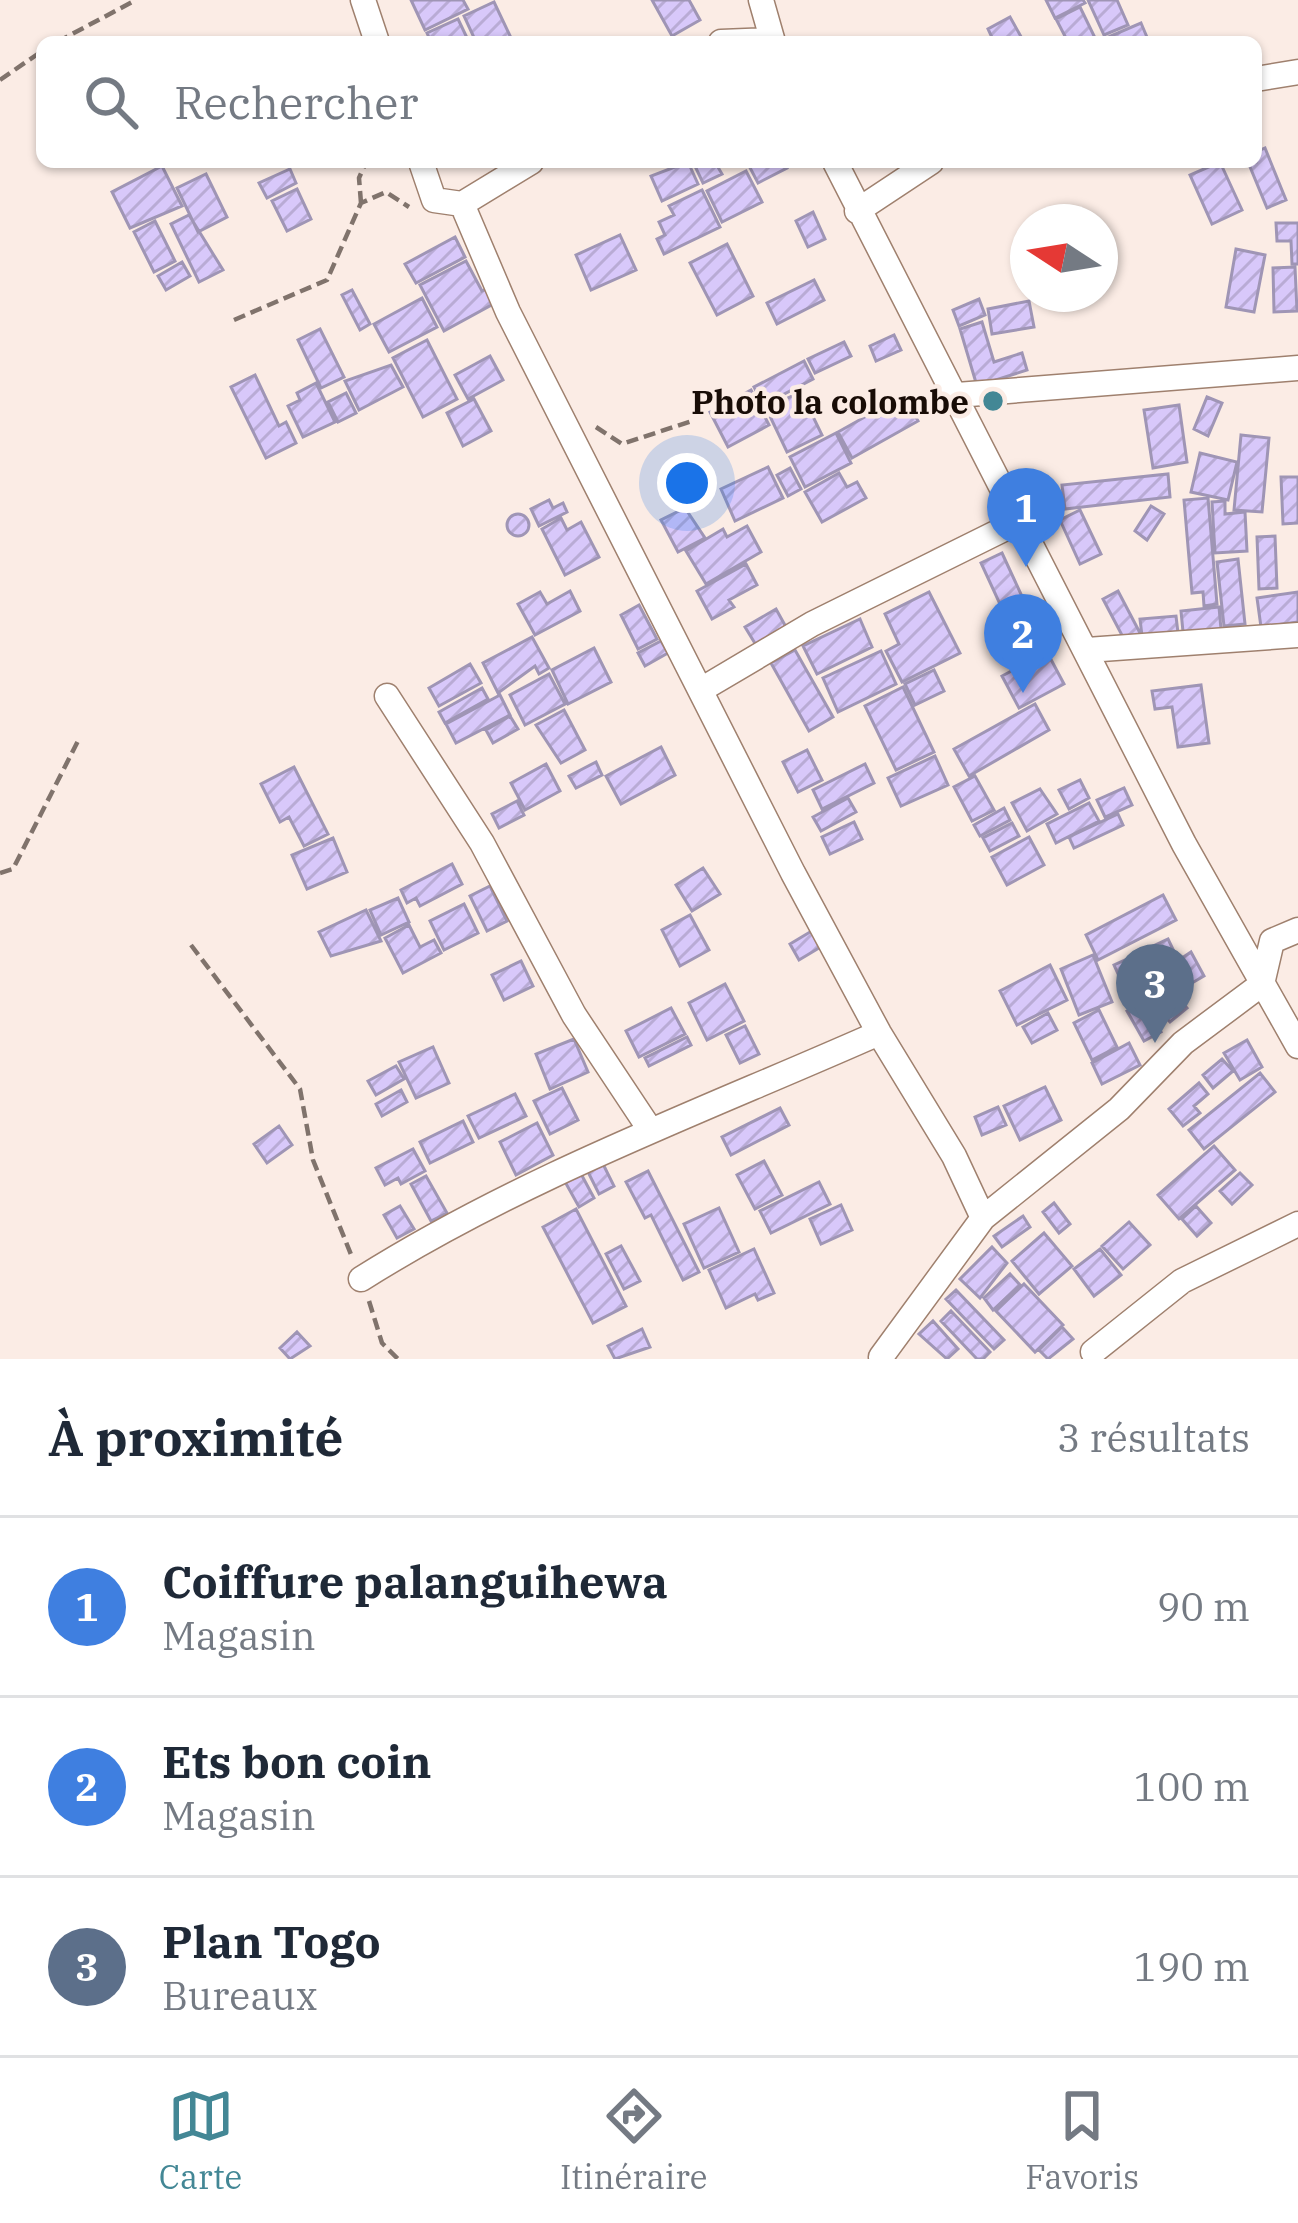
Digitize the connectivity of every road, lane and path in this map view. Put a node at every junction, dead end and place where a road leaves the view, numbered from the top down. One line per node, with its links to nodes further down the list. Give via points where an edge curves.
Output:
1 (136, 0): 4 (path)
2 (363, 0): 5 (street)
3 (760, 0): 6 (street)
4 (68, 36)
5 (375, 36)
6 (771, 36)
7 (36, 55): 10 (path)
8 (1298, 72): 9 (street)
9 (1262, 79)
10 (0, 80)
11 (363, 168): 17 (path)
12 (423, 168): 16 (street)
13 (521, 168): 18 (street)
14 (839, 168): 19 (street)
15 (923, 168): 19 (street)
16 (434, 200): 17 (path, via 409,207 386,192); 18 (street)
17 (361, 203): 20 (path, via 327,280)
18 (462, 204): 23 (street)
19 (857, 212): 22 (street)
20 (234, 320)
21 (1298, 368): 22 (street)
22 (957, 395): 25 (street)
23 (567, 420): 24 (path, via 622,445); 28 (street)
24 (695, 420)
25 (1016, 523): 27 (street); 28 (street, via 812,624)
26 (1298, 635): 27 (street)
27 (1087, 650): 34 (street)
28 (704, 688): 35 (street)
29 (387, 696): 37 (street)
30 (80, 737): 31 (path, via 14,869)
31 (0, 873)
32 (1298, 930): 34 (street, via 1272,941)
33 (191, 946): 40 (path, via 300,1089 313,1160)
34 (1262, 984): 36 (street); 38 (street)
35 (879, 1033): 37 (street); 38 (street)
36 (1298, 1046)
37 (649, 1127): 40 (street)
38 (983, 1218): 42 (street)
39 (1298, 1224): 41 (street, via 1182,1281)
40 (361, 1279): 43 (path, via 382,1343)
41 (1093, 1352)
42 (881, 1357)
43 (398, 1359)

